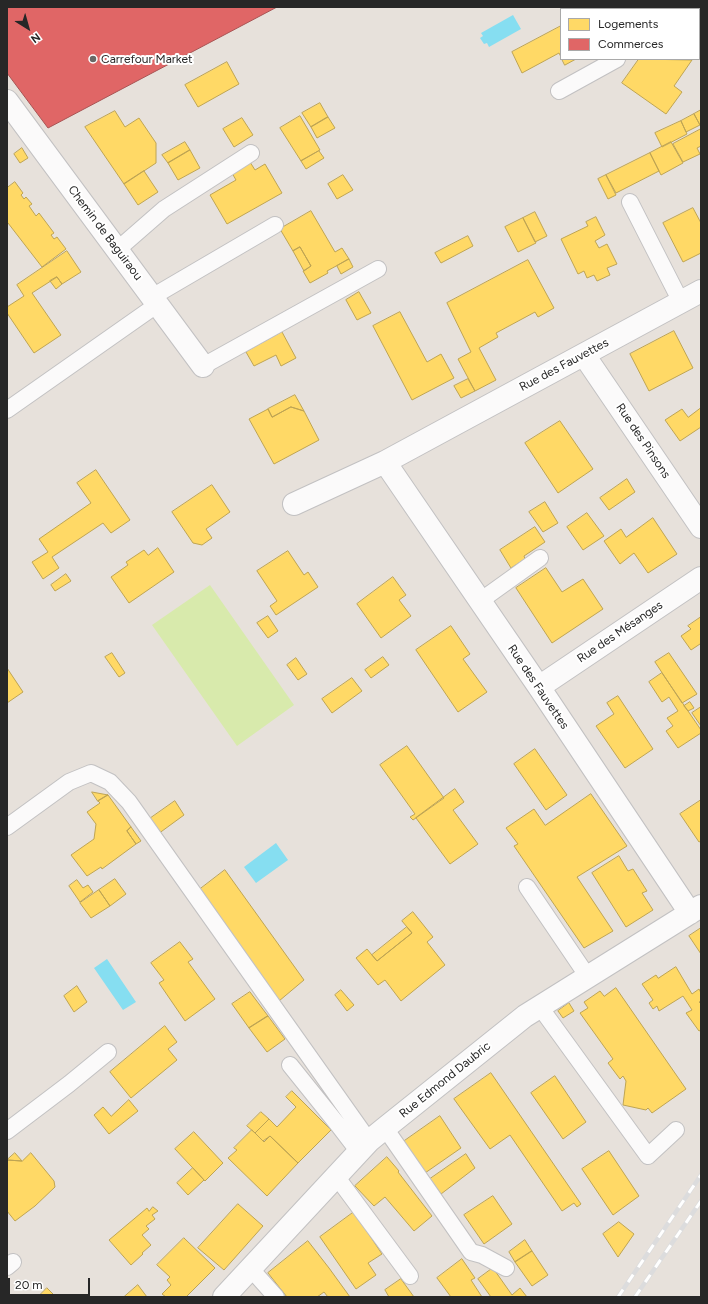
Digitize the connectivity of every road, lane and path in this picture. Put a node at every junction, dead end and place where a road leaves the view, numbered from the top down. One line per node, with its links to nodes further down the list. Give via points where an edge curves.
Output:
1 (615, 60): 2 (lane)
2 (559, 91)
3 (7, 101): 7 (street, Chemin de Baguiraou)
4 (251, 154): 7 (lane, via 164,209)
5 (630, 202): 11 (lane)
6 (275, 225): 10 (lane)
7 (117, 250): 10 (street, Chemin de Baguiraou)
8 (378, 269): 13 (lane)
9 (701, 291): 11 (street, Rue des Fauvettes)
10 (155, 300): 13 (street, Chemin de Baguiraou); 14 (lane)
11 (681, 302): 12 (street, Rue des Fauvettes)
12 (584, 354): 15 (street, Rue des Fauvettes); 17 (street, Rue des Pinsons)
13 (203, 366)
14 (7, 410)
15 (385, 462): 16 (street, Rue des Fauvettes); 20 (street, Rue des Fauvettes)
16 (294, 504)
17 (701, 527)
18 (540, 558): 20 (lane)
19 (701, 578): 21 (street, Rue des Mésanges)
20 (480, 601): 21 (street, Rue des Fauvettes)
21 (539, 687): 24 (street, Rue des Fauvettes)
22 (7, 827): 31 (lane, via 69,782 91,773 110,782 129,802)
23 (527, 887): 25 (lane)
24 (696, 910): 25 (street, Rue Edmond Daubric)
25 (588, 977): 26 (street, Rue Edmond Daubric)
26 (540, 1006): 29 (lane, via 648,1156); 31 (street, Rue Edmond Daubric)
27 (108, 1052): 30 (lane)
28 (290, 1065): 31 (lane, via 339,1126)
29 (676, 1130)
30 (7, 1131)
31 (371, 1141): 32 (street, Rue Edmond Daubric); 33 (lane, via 471,1252)
32 (336, 1176): 34 (street, Rue Edmond Daubric); 35 (lane)
33 (506, 1268)
34 (250, 1269): 36 (street, Rue Edmond Daubric); 37 (lane)
35 (410, 1276)
36 (224, 1297)
37 (276, 1297)

